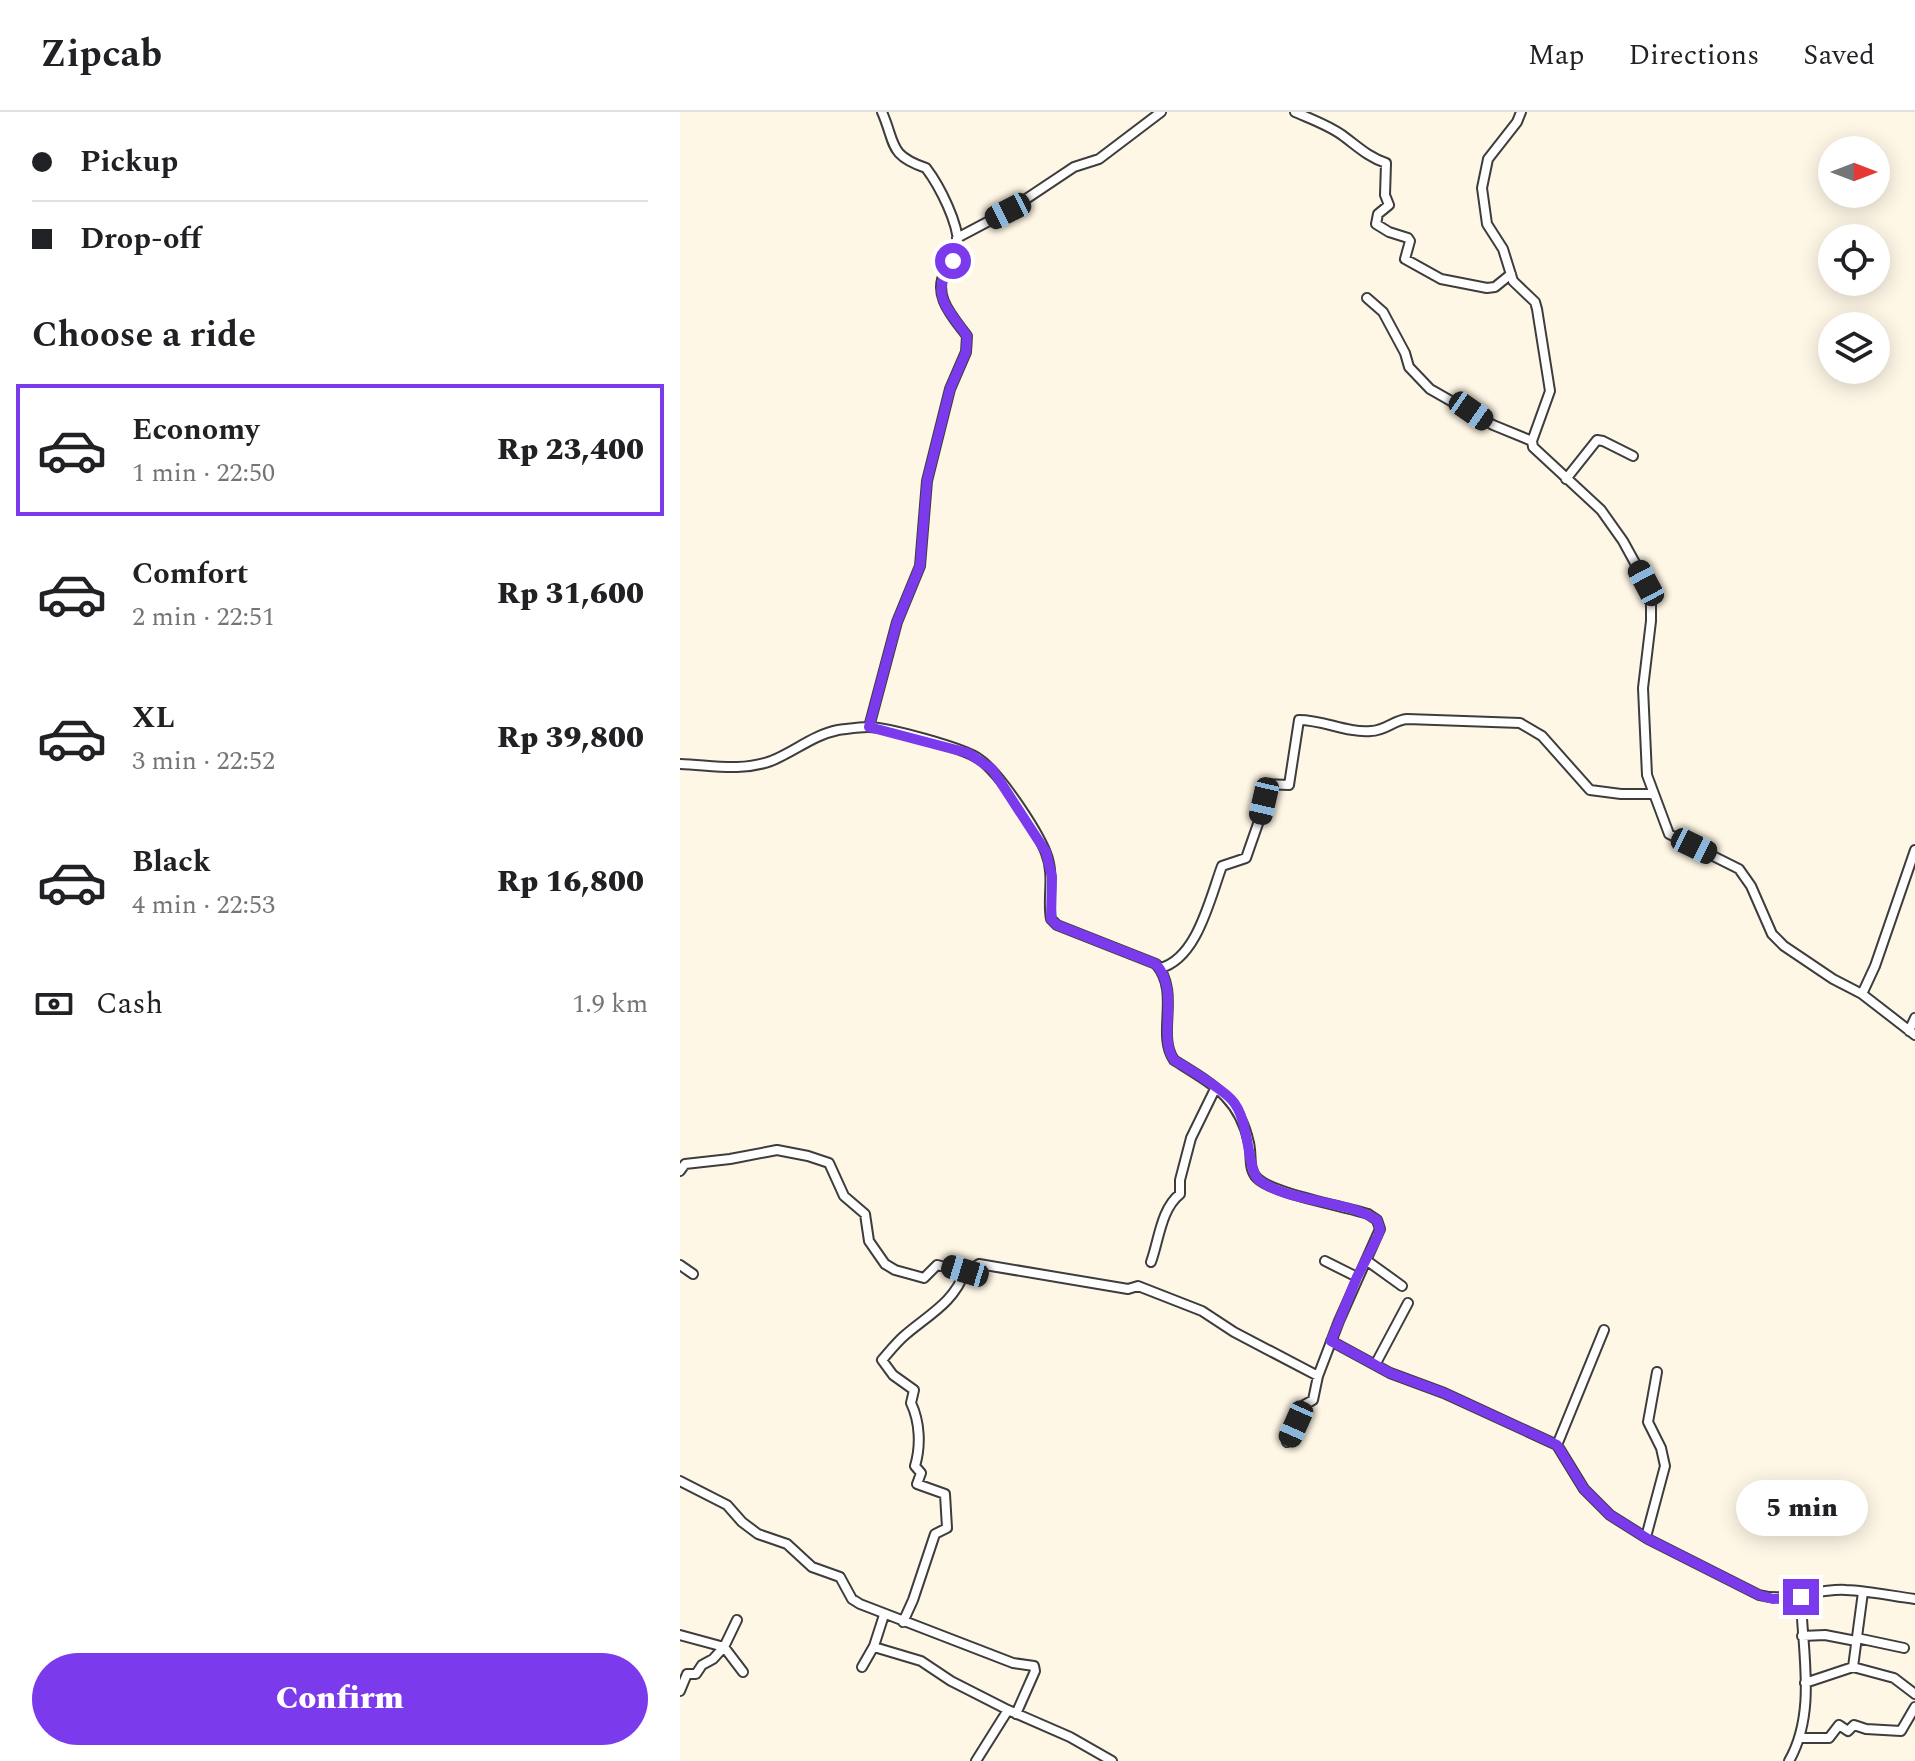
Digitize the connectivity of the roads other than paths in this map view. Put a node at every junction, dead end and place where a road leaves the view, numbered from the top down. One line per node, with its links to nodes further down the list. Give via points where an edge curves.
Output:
1 (882, 112): 5 (street, via 903,159 929,173)
2 (1161, 112): 5 (street, via 1099,159 1074,167)
3 (1295, 112): 6 (street, via 1386,163 1389,205 1376,224 1409,239 1405,259 1441,279 1487,288)
4 (1521, 112): 6 (street, via 1483,174 1487,224)
5 (957, 238): 11 (street, via 958,252 941,286 946,309 967,336 966,352 931,460 920,566 897,622)
6 (1511, 274): 8 (street, via 1536,305 1546,357 1549,399)
7 (1367, 298): 8 (street, via 1383,312 1411,370 1430,389)
8 (1532, 441): 10 (street, via 1537,453)
9 (1633, 456): 10 (street, via 1597,440)
10 (1566, 479): 13 (street, via 1601,510 1651,597 1643,688 1647,775)
11 (869, 727): 12 (street, via 836,731 768,762 743,767); 15 (street, via 968,753 992,769 1046,852 1052,877 1051,919)
12 (680, 764)
13 (1653, 794): 15 (street, via 1590,790 1542,736 1520,723 1407,719 1370,732 1299,720 1289,785 1264,784 1260,818 1246,858 1222,866 1194,938 1172,965); 16 (street, via 1669,834 1739,869 1772,934 1784,946)
14 (1915, 850): 16 (street)
15 (1160, 968): 19 (street, via 1169,1004 1168,1052)
16 (1862, 994): 18 (street)
17 (1915, 1018): 18 (street)
18 (1912, 1033)
19 (1215, 1089): 21 (street, via 1232,1100 1239,1114 1252,1171 1260,1181 1377,1220 1380,1229); 23 (street, via 1191,1138 1180,1194 1166,1212)
20 (680, 1171): 25 (street, via 690,1162 777,1150 819,1159 832,1166 844,1196 865,1214 869,1241 889,1267 920,1278 938,1264)
21 (1366, 1260): 27 (street); 28 (street)
22 (1325, 1261): 27 (street)
23 (1151, 1262)
24 (680, 1265): 26 (street)
25 (965, 1271): 34 (street, via 979,1264 1148,1289 1202,1311); 44 (street, via 947,1303 901,1337 882,1360 914,1390 911,1403 920,1447 915,1466 921,1473 917,1484 945,1494 948,1521 947,1528 935,1534)
26 (693, 1274)
27 (1357, 1277): 31 (street)
28 (1402, 1286)
29 (1408, 1303): 32 (street)
30 (1604, 1330): 36 (street)
31 (1331, 1341): 32 (street); 34 (street)
32 (1375, 1365): 36 (street)
33 (1657, 1372): 38 (street, via 1648,1422 1665,1466)
34 (1318, 1376): 35 (street, via 1313,1400 1304,1405)
35 (1287, 1442)
36 (1557, 1445): 38 (street, via 1596,1503)
37 (680, 1481): 42 (street, via 727,1505 758,1534 787,1544 812,1567 840,1577 852,1599)
38 (1646, 1537): 40 (street, via 1759,1595)
39 (1863, 1592): 40 (street, via 1845,1589); 41 (street); 47 (street)
40 (1801, 1597): 46 (street)
41 (1915, 1599)
42 (884, 1615): 44 (street); 49 (street)
43 (737, 1620): 48 (street)
44 (903, 1622): 58 (street, via 1034,1666)
45 (680, 1635): 48 (street)
46 (1802, 1636): 47 (street); 54 (street)
47 (1856, 1639): 50 (street); 52 (street)
48 (724, 1647): 53 (street); 55 (street, via 698,1672 687,1674)
49 (874, 1647): 51 (street); 58 (street, via 921,1661)
50 (1904, 1648)
51 (862, 1667)
52 (1853, 1667): 54 (street); 56 (street, via 1894,1678)
53 (743, 1672)
54 (1805, 1683): 59 (street)
55 (680, 1691)
56 (1915, 1694)
57 (1915, 1707): 59 (street, via 1901,1731 1854,1725 1848,1731 1839,1725 1829,1738)
58 (1012, 1712): 60 (street); 61 (street)
59 (1799, 1738): 62 (street)
60 (976, 1761)
61 (1112, 1761)
62 (1789, 1761)

